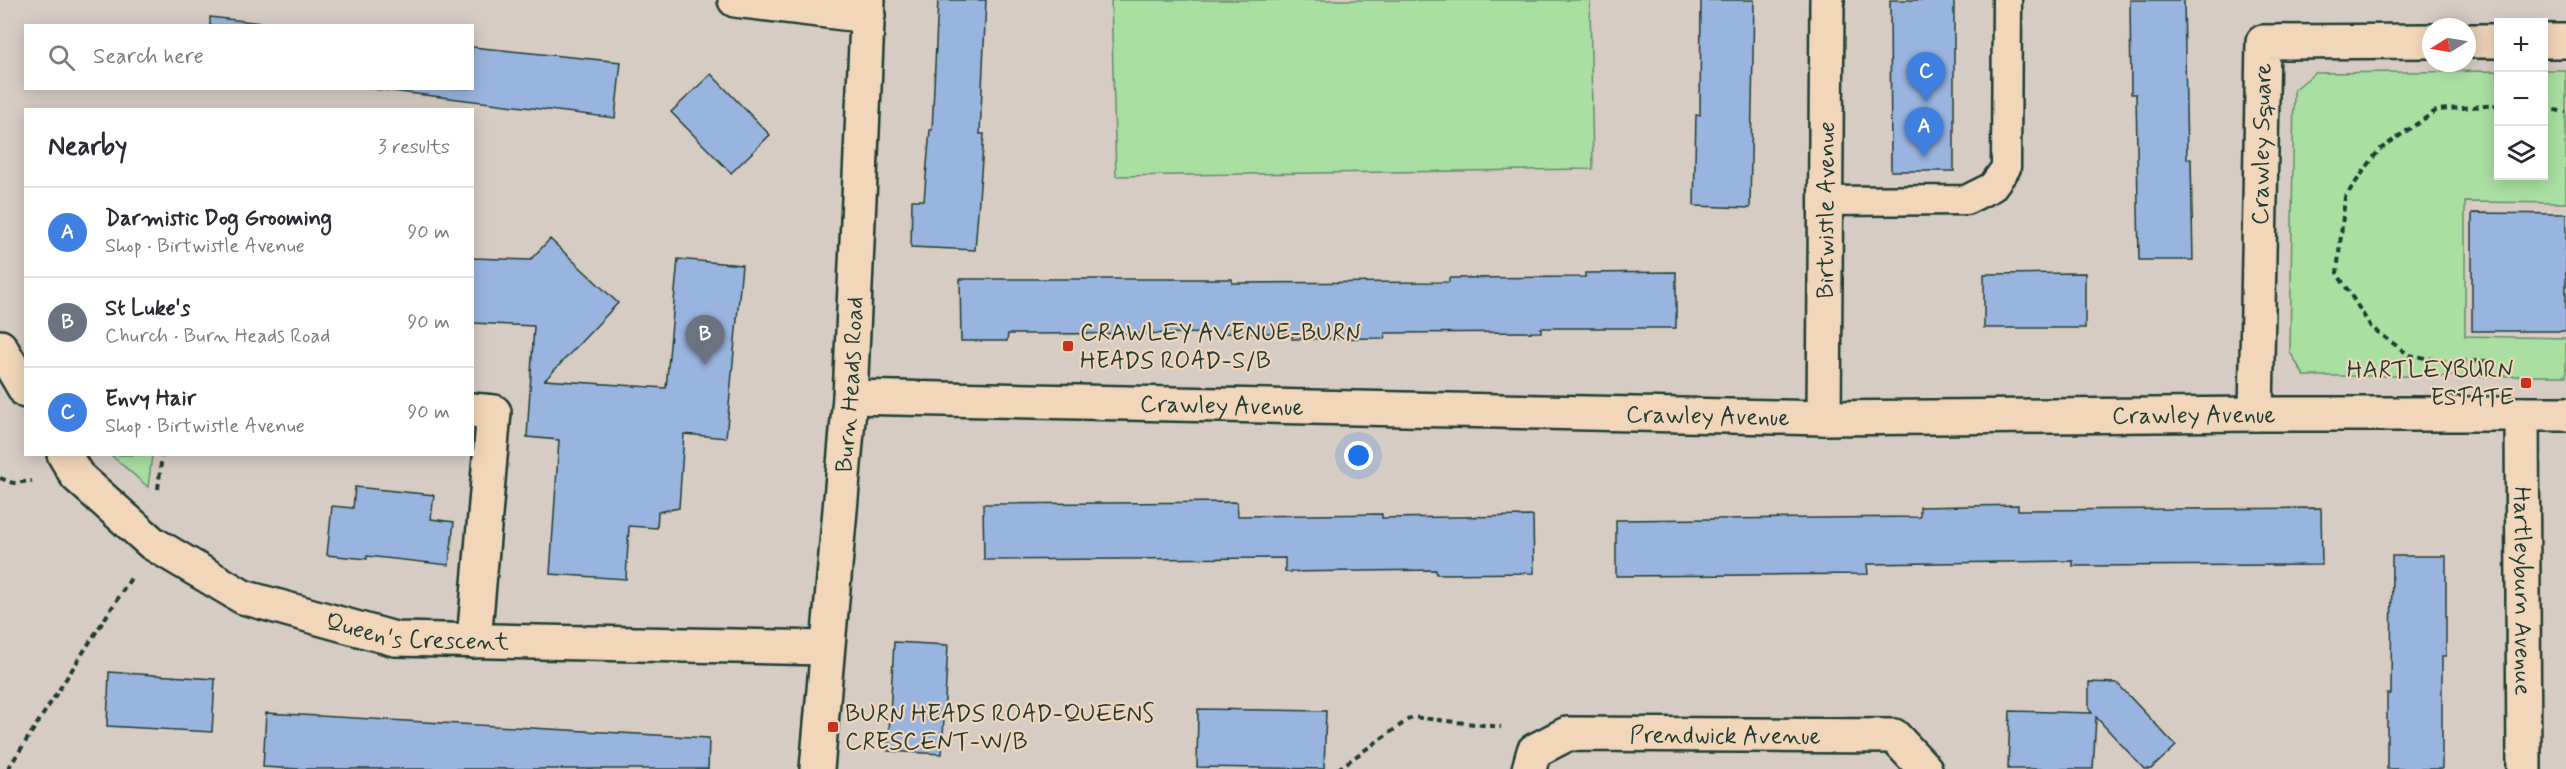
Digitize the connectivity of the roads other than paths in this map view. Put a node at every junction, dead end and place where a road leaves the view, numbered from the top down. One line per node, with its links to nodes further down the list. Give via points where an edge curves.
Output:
1 (735, 0): 4 (street)
2 (1827, 0): 10 (street, Birtwistle Avenue)
3 (2007, 0): 10 (lane, via 2006,168 1992,187 1966,200)
4 (868, 8): 13 (street, Burn Heads Road)
5 (2422, 41): 15 (street, Crawley Square, via 2264,42)
6 (2476, 41): 7 (street)
7 (2494, 41)
8 (2548, 41): 9 (street)
9 (2566, 41)
10 (1826, 201): 18 (street, Birtwistle Avenue)
11 (0, 346): 12 (street)
12 (24, 387)
13 (850, 397): 18 (street, Crawley Avenue); 21 (street, Burn Heads Road)
14 (474, 410): 20 (street, via 494,412)
15 (2256, 414): 16 (street, Crawley Avenue); 18 (street, Crawley Avenue)
16 (2522, 414): 17 (street, Crawley Avenue); 25 (street, Hartleyburn Avenue)
17 (2566, 414)
18 (1824, 418)
19 (65, 456): 20 (street, Queen's Crescent, via 77,476 152,543 243,597 395,639)
20 (474, 641): 21 (street, Queen's Crescent)
21 (827, 648): 22 (street, Burn Heads Road)
22 (817, 769)
23 (1529, 769): 24 (street, Prendwick Avenue, via 1534,751 1567,734 1894,736)
24 (1925, 769)
25 (2524, 769)

